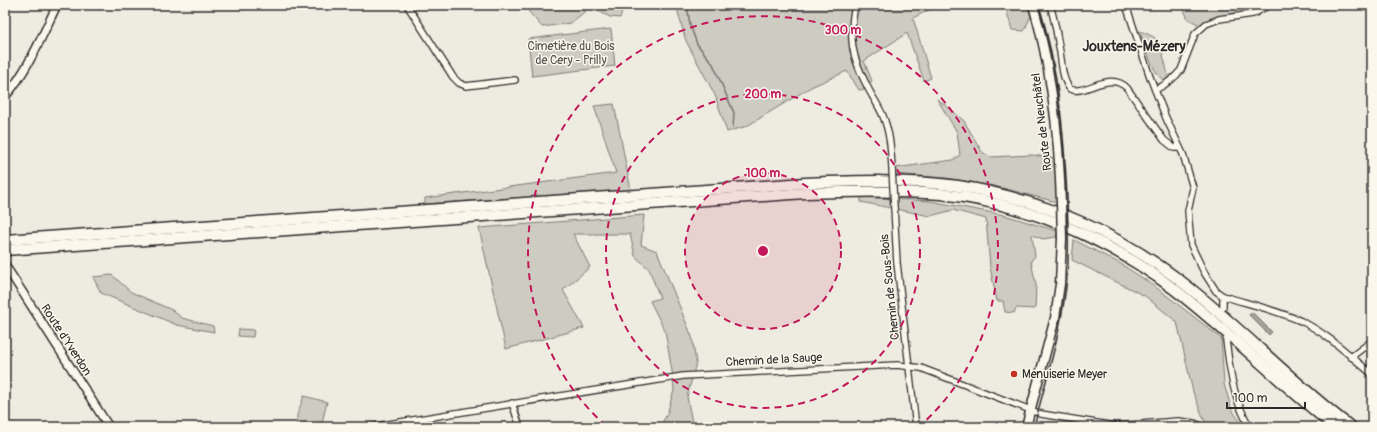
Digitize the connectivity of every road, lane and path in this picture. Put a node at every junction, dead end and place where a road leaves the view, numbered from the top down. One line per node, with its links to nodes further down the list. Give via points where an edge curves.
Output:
1 (57, 5): 10 (main road, via 22,74)
2 (407, 5): 8 (street, via 459,84 466,86)
3 (856, 5): 20 (street, Chemin de Sous-Bois, bridge, via 852,26 854,55 886,124 890,143 897,263)
4 (1033, 5): 23 (main road, Route de Neuchâtel, bridge, via 1053,98 1058,144 1062,238 1060,284 1055,318)
5 (1050, 5): 11 (street, via 1064,75 1070,89 1120,82 1164,140 1174,148)
6 (1126, 5): 9 (street)
7 (1269, 5): 9 (street, via 1253,14 1219,19 1206,24 1196,34 1178,74 1173,80)
8 (515, 80)
9 (1155, 90): 11 (street)
10 (5, 97)
11 (1179, 148): 15 (street, via 1193,188 1188,211 1191,245 1204,272)
12 (5, 240): 33 (highway, via 805,183 885,181 959,187 1003,195 1052,210 1098,230 1138,252 1192,290)
13 (5, 250): 32 (highway, via 805,193 880,191 943,194 1000,205 1042,217 1121,254 1191,303)
14 (5, 265): 25 (main road, Route d'Yverdon)
15 (1223, 296): 16 (street); 19 (street, via 1282,313 1302,322 1323,334)
16 (1223, 307)
17 (1226, 340): 31 (street, via 1234,391)
18 (1372, 341): 19 (street)
19 (1351, 357): 21 (street)
20 (908, 366): 22 (street, Chemin de la Sauge, via 683,376); 23 (street, Chemin de la Sauge, via 921,368); 28 (street, Chemin de Sous-Bois)
21 (1372, 374)
22 (512, 403): 26 (street, Chemin de la Sauge); 27 (street)
23 (1030, 411): 24 (street, Chemin de la Sauge); 29 (main road, Route de Neuchâtel)
24 (1115, 426): 30 (street, Chemin de la Sauge, via 1190,422)
25 (109, 427)
26 (370, 427)
27 (520, 427)
28 (916, 427)
29 (1026, 427)
30 (1203, 427)
31 (1250, 427)
32 (1335, 427)
33 (1351, 427)

